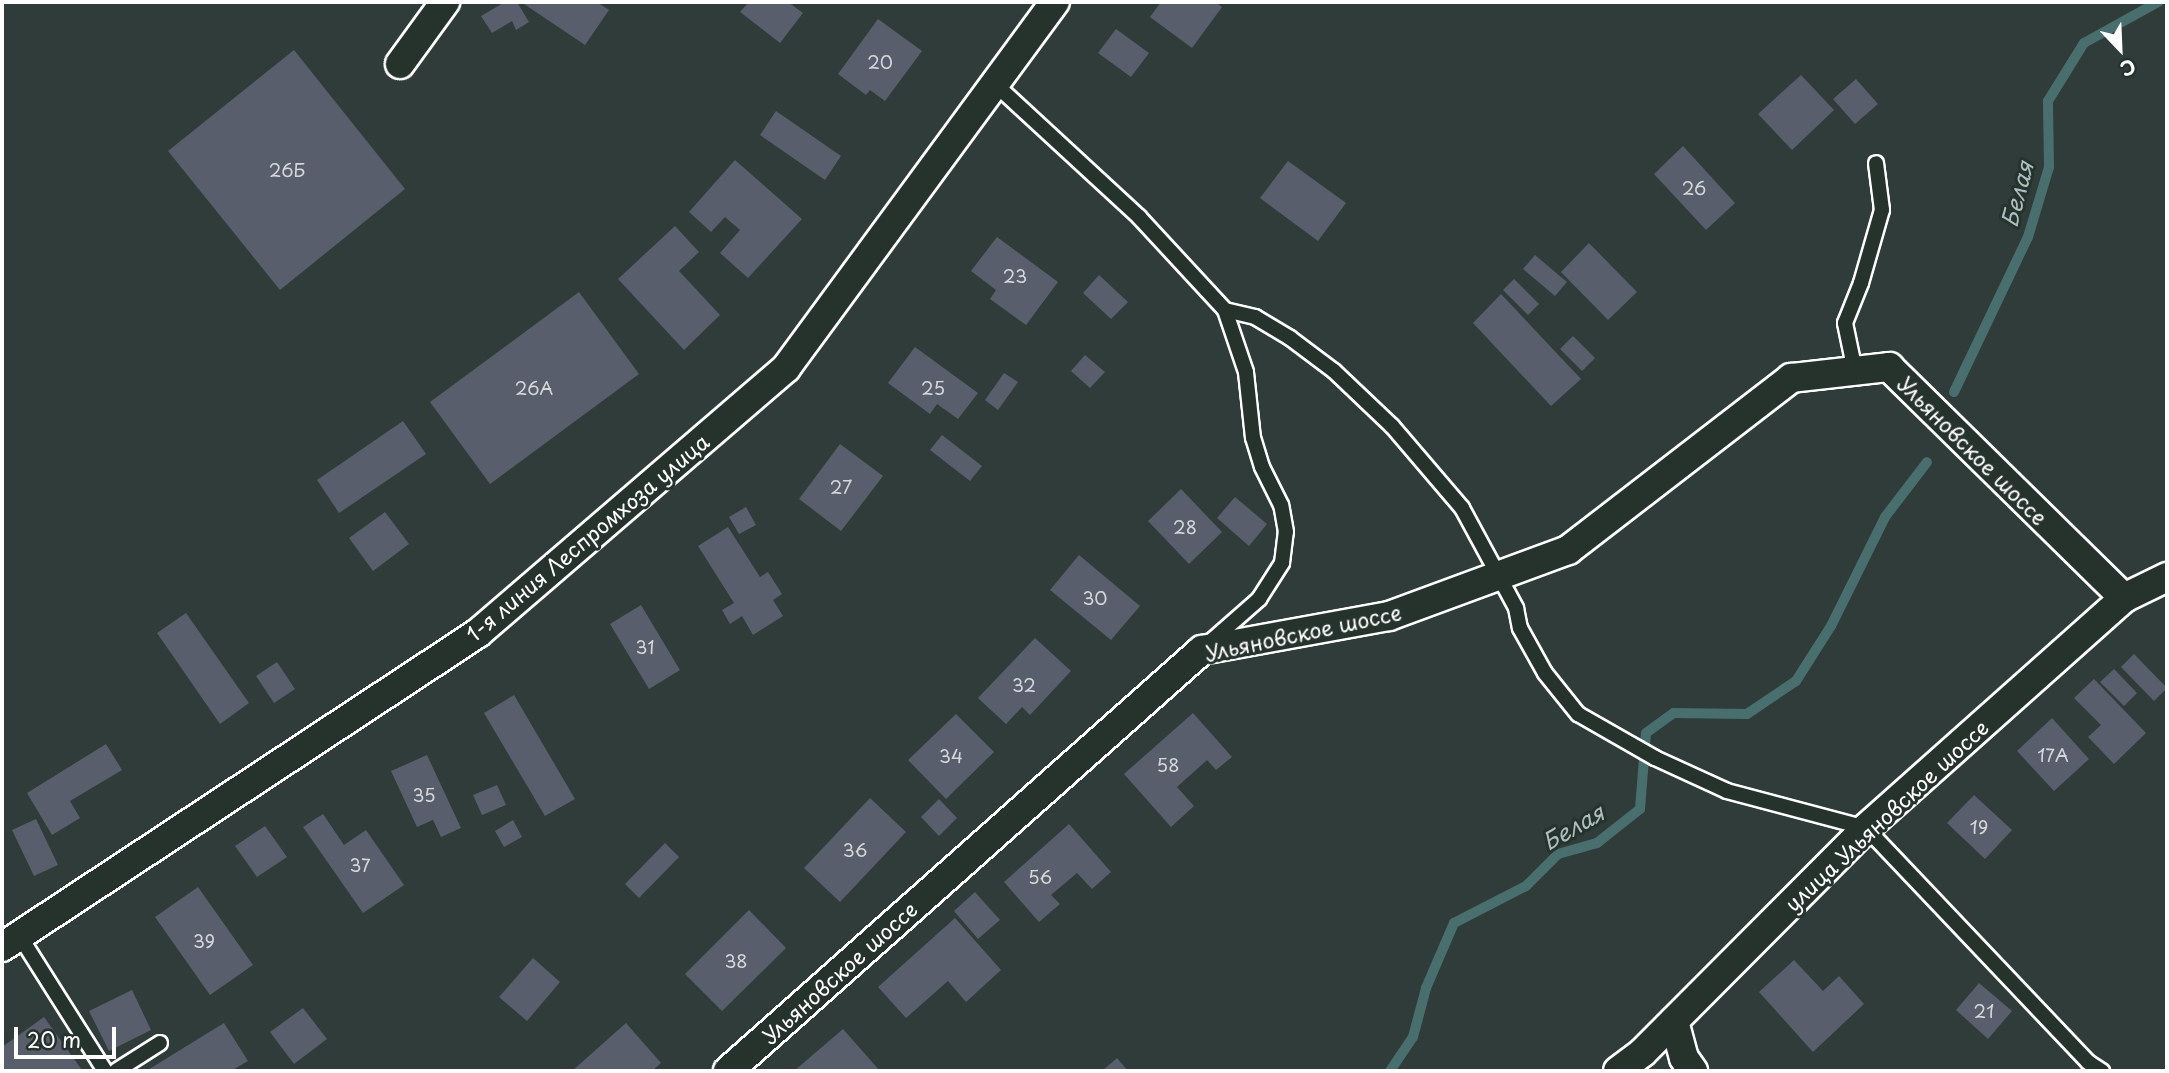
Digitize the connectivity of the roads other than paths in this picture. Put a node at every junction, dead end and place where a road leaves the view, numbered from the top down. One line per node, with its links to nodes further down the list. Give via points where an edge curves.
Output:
1 (445, 2): 3 (street)
2 (1055, 2): 4 (street, 1-я линия Леспромхоза улица)
3 (400, 64)
4 (995, 83): 6 (lane, via 1139,217); 13 (street, 1-я линия Леспромхоза улица, via 786,368 478,633)
5 (1876, 163): 7 (lane, via 1882,210 1845,323)
6 (1225, 310): 8 (lane, via 1255,317 1290,338 1334,371 1392,426 1462,508); 11 (lane, via 1246,372 1253,438 1281,505 1286,532 1282,564 1259,599)
7 (1856, 370): 8 (street, Ульяновское шоссе, via 1791,378 1568,550); 10 (street, Ульяновское шоссе, via 1889,367)
8 (1499, 576): 11 (street, Ульяновское шоссе, via 1390,617); 12 (lane, via 1545,673 1578,714 1655,758 1727,791)
9 (2167, 578): 10 (street, улица Ульяновское шоссе)
10 (2124, 598): 12 (street, улица Ульяновское шоссе)
11 (1202, 650): 18 (street, Ульяновское шоссе)
12 (1866, 828): 14 (street, улица Ульяновское шоссе); 21 (lane, via 2088,1062)
13 (10, 941): 16 (lane)
14 (1674, 1021): 19 (street, улица Ульяновское шоссе); 20 (street, via 1684,1058)
15 (160, 1043): 17 (lane)
16 (105, 1071)
17 (116, 1071)
18 (728, 1071)
19 (1618, 1071)
20 (1693, 1071)
21 (2102, 1071)

